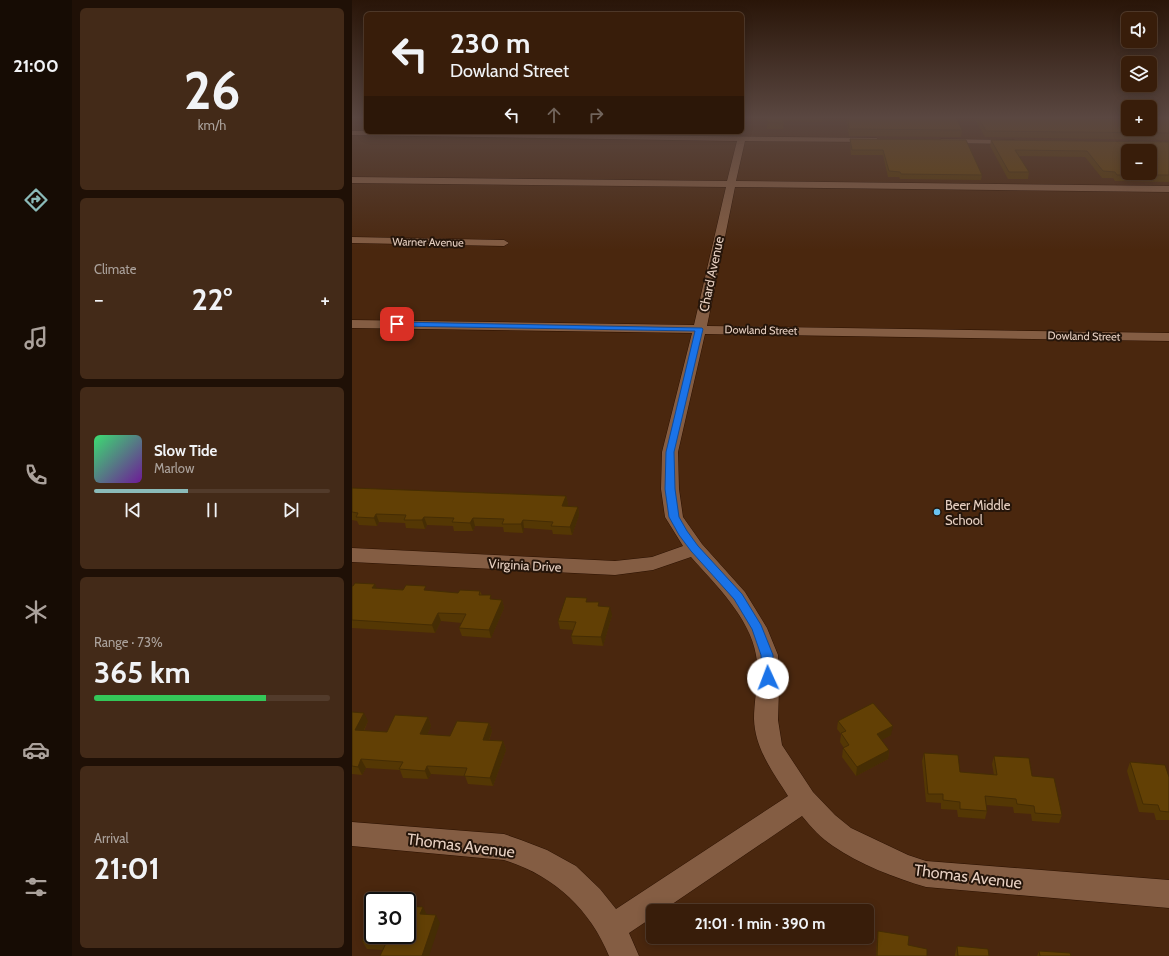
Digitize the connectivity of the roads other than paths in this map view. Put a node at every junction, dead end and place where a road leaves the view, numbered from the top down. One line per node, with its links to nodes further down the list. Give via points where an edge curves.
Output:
1 (736, 162): 3 (street, Chard Avenue)
2 (352, 180): 3 (street)
3 (731, 184): 4 (street); 8 (street, Chard Avenue)
4 (1169, 189)
5 (352, 240): 6 (street, Warner Avenue)
6 (504, 243)
7 (352, 324): 8 (street, Dowland Street)
8 (699, 329): 9 (street, Dowland Street); 10 (street, Chard Avenue, via 670,452 670,489 674,517)
9 (1169, 337)
10 (695, 548): 11 (street, Virginia Drive, via 653,563 615,568); 12 (street, Chard Avenue, via 738,597 757,628 767,655 766,720 771,748)
11 (352, 555)
12 (804, 800): 14 (street, Thomas Avenue, via 826,824 849,841 883,859 926,874 998,882); 15 (street)
13 (352, 834): 15 (street, Thomas Avenue, via 504,847 521,852 549,863 579,886)
14 (1169, 894)
15 (612, 928): 16 (street, Thomas Avenue)
16 (624, 956)

